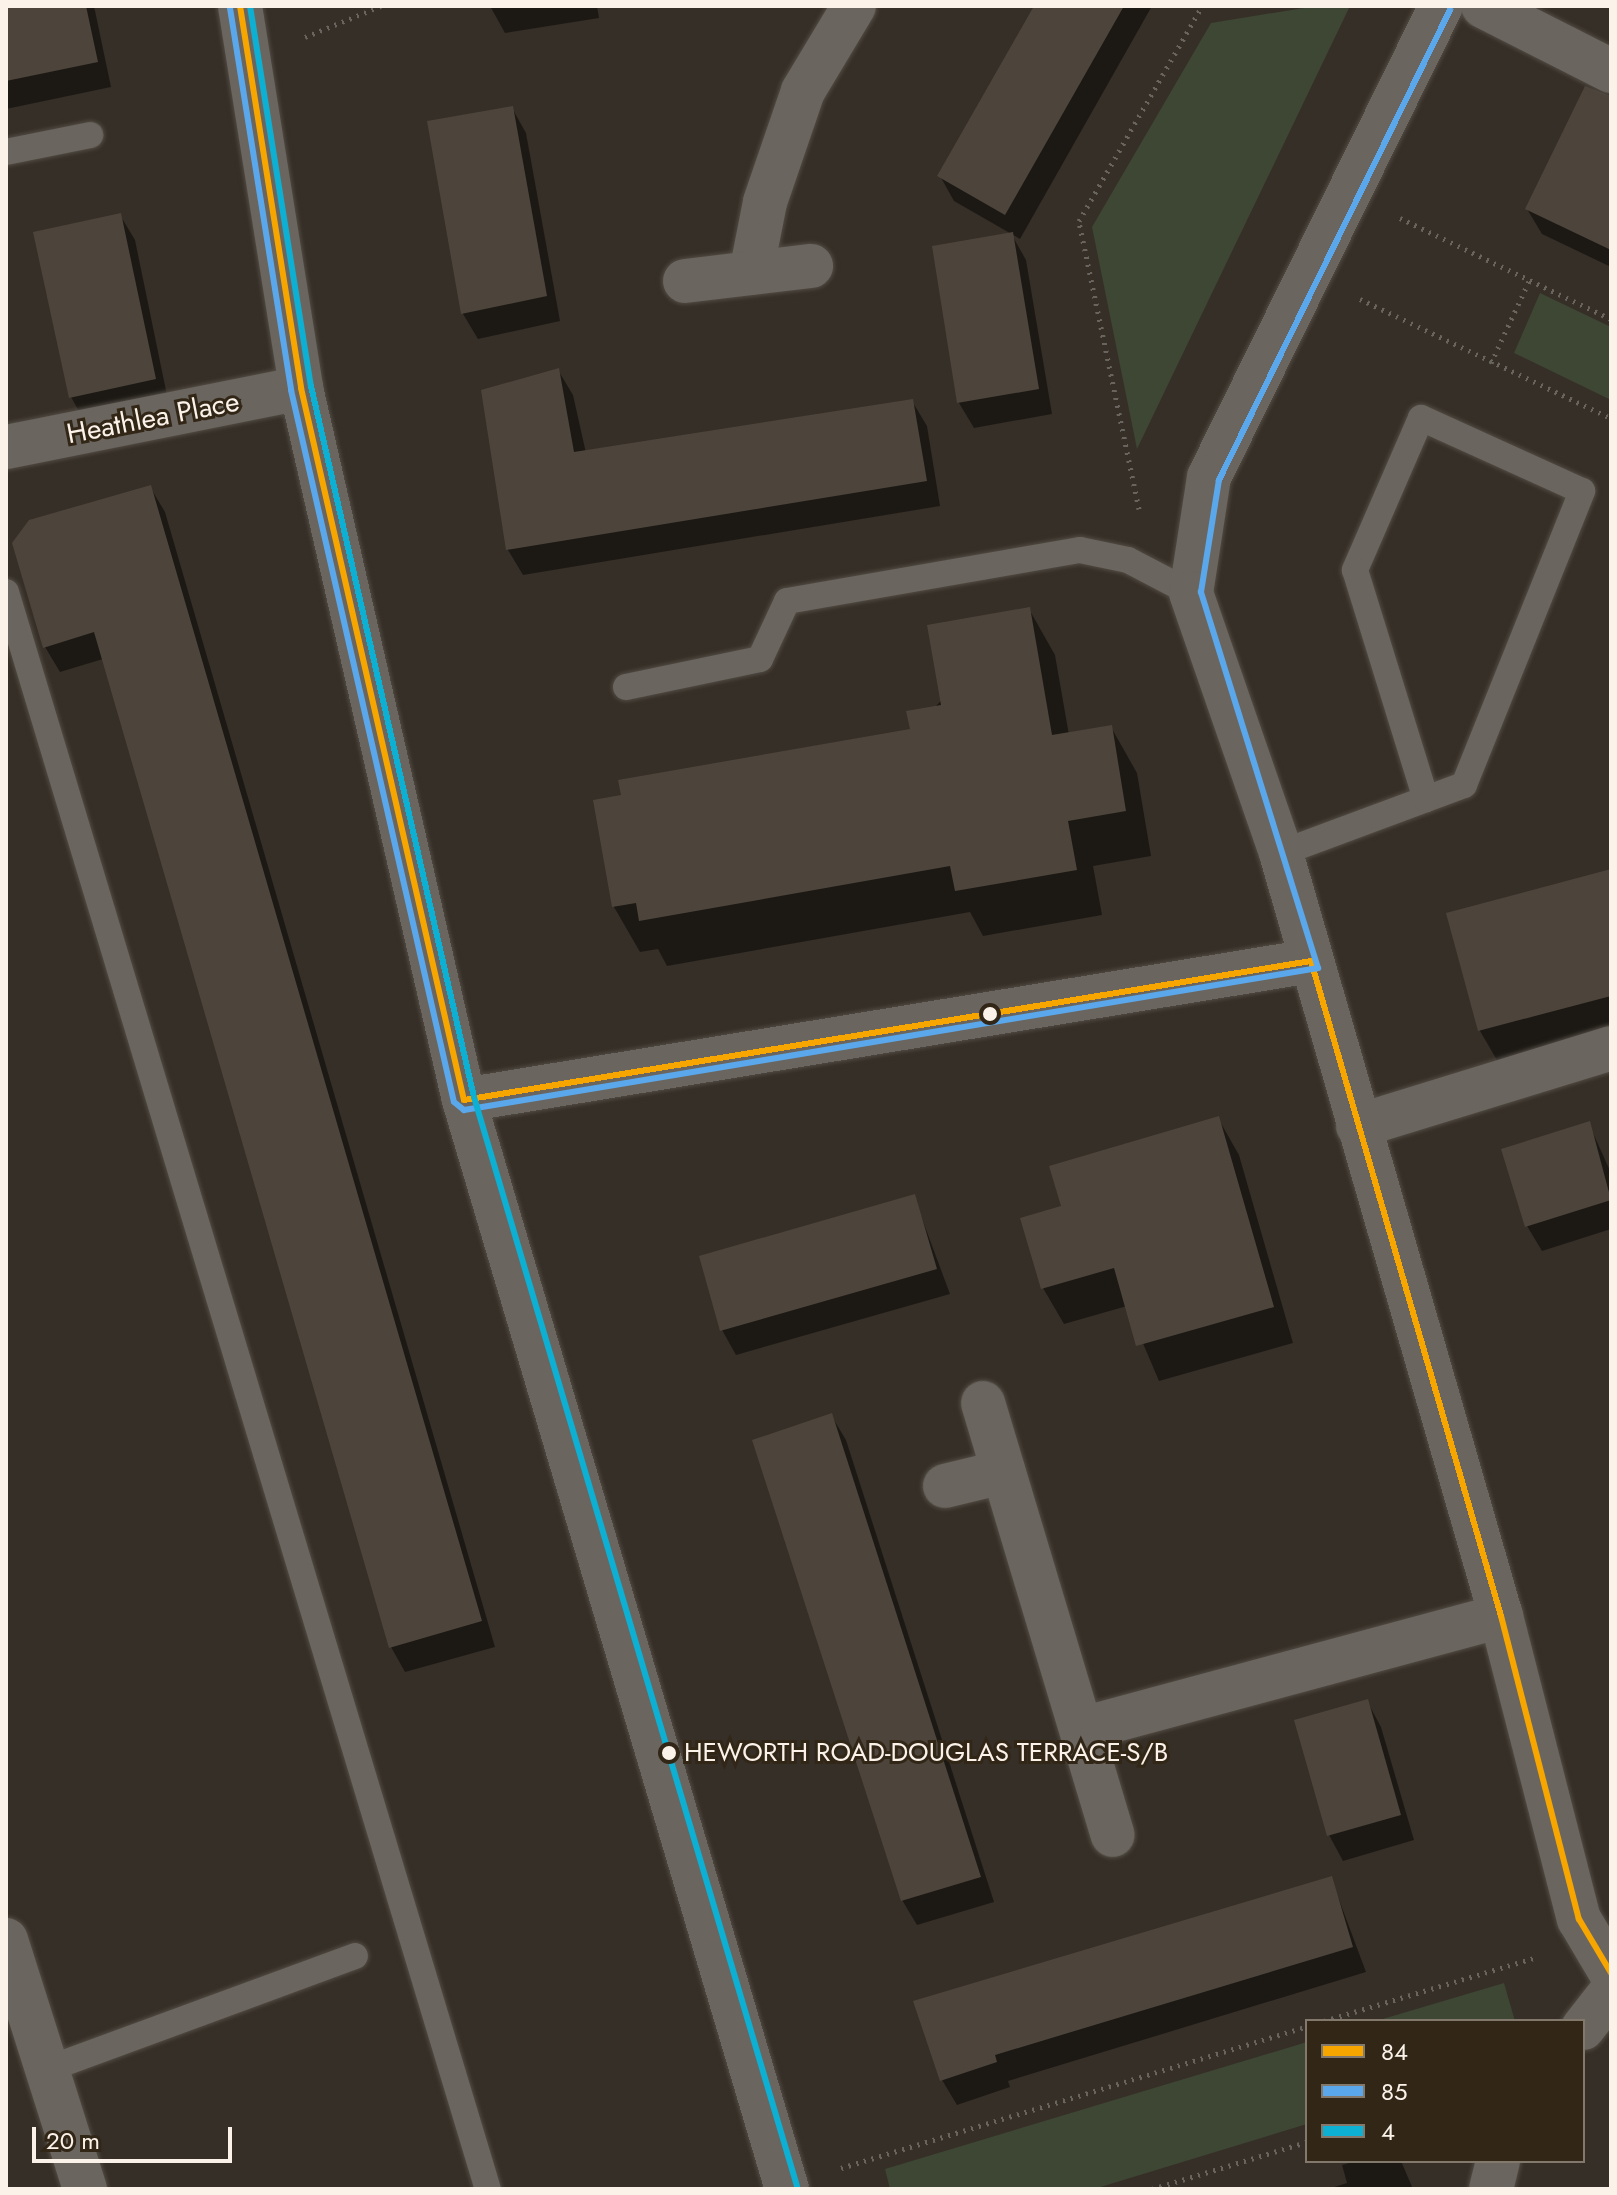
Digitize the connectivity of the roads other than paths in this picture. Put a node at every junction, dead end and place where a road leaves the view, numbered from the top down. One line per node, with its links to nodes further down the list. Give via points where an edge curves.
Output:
1 (240, 6): 11 (street)
2 (854, 6): 9 (street, via 803,91 765,202)
3 (1441, 6): 14 (street, via 1209,477)
4 (1483, 6): 5 (street)
5 (1611, 71)
6 (90, 135): 7 (lane)
7 (6, 152)
8 (811, 266): 9 (street)
9 (751, 273): 10 (street)
10 (685, 281)
11 (301, 388): 12 (street, Heathlea Place); 20 (street)
12 (6, 447)
13 (6, 592): 37 (lane)
14 (1191, 593): 15 (lane, via 1128,560 1080,550 787,601 760,659); 17 (street)
15 (626, 687)
16 (1426, 799): 16 (lane, via 1464,785 1582,491 1421,418 1355,570); 17 (lane)
17 (1281, 853): 18 (street)
18 (1311, 961): 20 (street); 21 (street)
19 (1611, 1048): 21 (street)
20 (464, 1100): 35 (street)
21 (1358, 1126): 25 (street)
22 (983, 1403): 23 (street)
23 (1003, 1472): 24 (street); 26 (street)
24 (945, 1486)
25 (1501, 1616): 26 (street); 30 (street, via 1579,1919)
26 (1082, 1729): 27 (street)
27 (1113, 1835)
28 (6, 1940): 33 (street)
29 (355, 1956): 33 (lane)
30 (1602, 1958)
31 (1611, 1992): 32 (street)
32 (1585, 2025)
33 (48, 2069): 36 (street)
34 (1498, 2163): 38 (street)
35 (786, 2187)
36 (85, 2189)
37 (488, 2189)
38 (1491, 2189)

